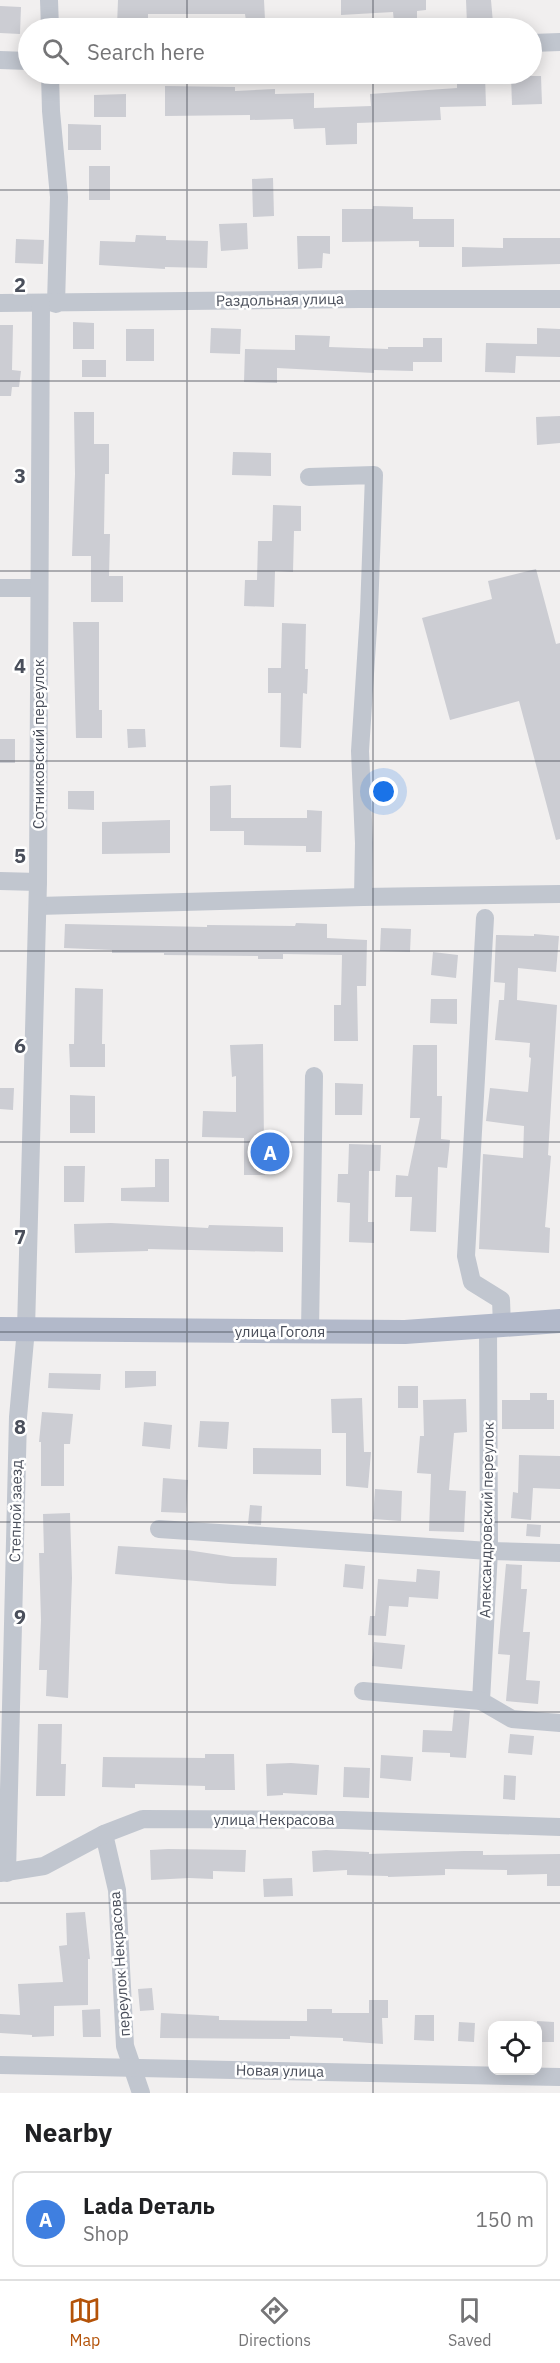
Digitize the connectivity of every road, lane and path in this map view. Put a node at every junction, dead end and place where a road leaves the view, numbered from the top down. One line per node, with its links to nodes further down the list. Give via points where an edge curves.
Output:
1 (49, 0): 2 (street)
2 (50, 18)
3 (560, 42): 4 (street)
4 (542, 43)
5 (0, 60): 6 (street)
6 (18, 61)
7 (50, 84): 10 (street, Сотниковский переулок, via 59,197)
8 (560, 299): 10 (street, Раздольная улица)
9 (0, 303): 10 (street, Раздольная улица)
10 (49, 303): 13 (street, Сотниковский переулок)
11 (309, 477): 17 (street, via 374,475 360,751)
12 (0, 588): 13 (street)
13 (39, 588): 15 (street, Сотниковский переулок)
14 (0, 881): 15 (street)
15 (38, 882): 18 (street, Сотниковский переулок)
16 (560, 894): 17 (street)
17 (363, 897): 18 (street)
18 (38, 906): 24 (street, Сотниковский переулок)
19 (485, 918): 22 (street, Александровский переулок, via 466,1256 472,1282 501,1300)
20 (315, 1076): 25 (street)
21 (560, 1321): 22 (main road, улица Гоголя)
22 (495, 1326): 25 (main road, улица Гоголя, via 405,1332); 27 (street, Александровский переулок)
23 (0, 1329): 24 (main road, улица Гоголя)
24 (27, 1329): 25 (main road, улица Гоголя); 34 (street, Степной заезд, via 18,1417)
25 (310, 1332)
26 (159, 1529): 27 (street)
27 (489, 1551): 28 (street); 30 (street, Александровский переулок)
28 (560, 1553)
29 (363, 1691): 30 (street)
30 (481, 1701): 31 (street, via 512,1719)
31 (560, 1723)
32 (560, 1827): 33 (street, улица Некрасова, via 143,1819)
33 (104, 1834): 34 (street, улица Некрасова, via 44,1866); 36 (street, переулок Некрасова, via 117,1890 125,2046)
34 (3, 1873)
35 (0, 2065): 36 (street, Новая улица)
36 (134, 2068): 37 (street, Новая улица); 38 (street, переулок Некрасова)
37 (560, 2077)
38 (141, 2093)

